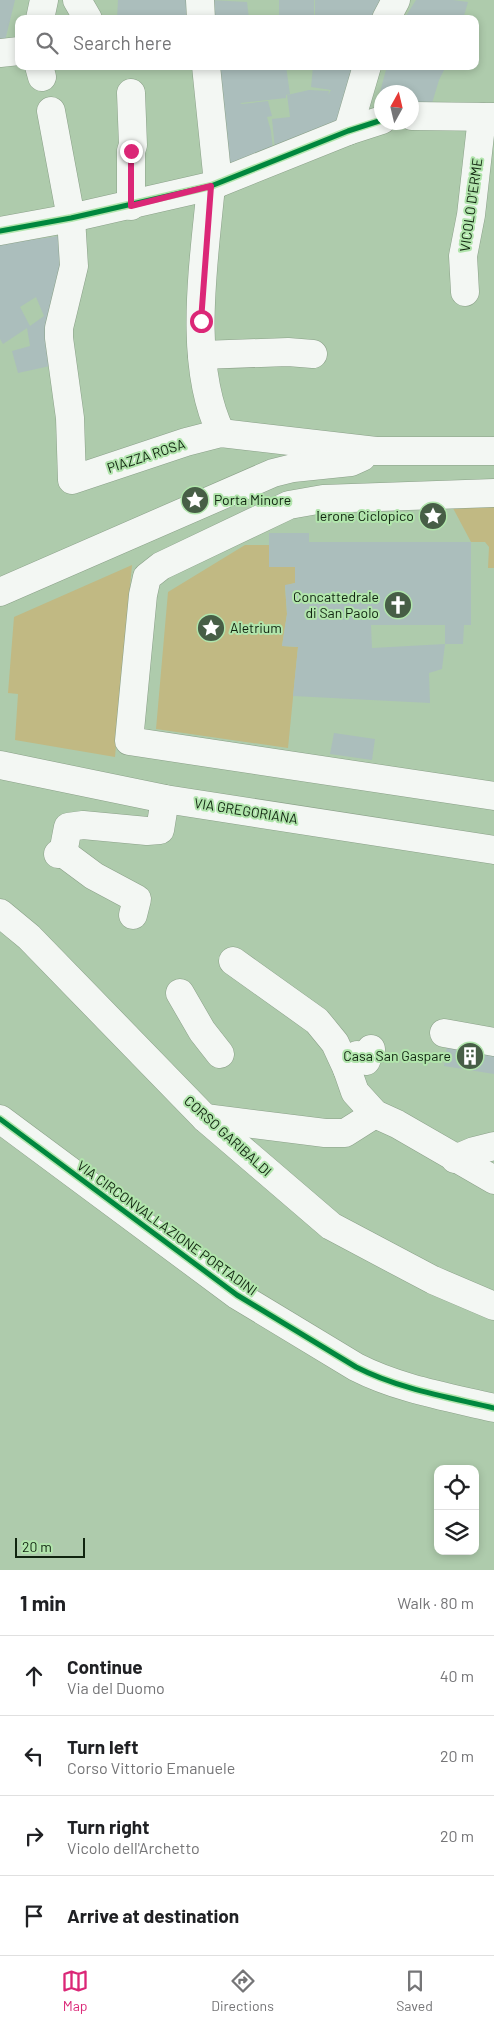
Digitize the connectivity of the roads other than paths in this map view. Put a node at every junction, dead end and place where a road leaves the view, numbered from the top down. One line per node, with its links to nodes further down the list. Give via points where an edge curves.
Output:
1 (44, 0): 5 (street)
2 (77, 0): 6 (street)
3 (200, 0): 7 (street)
4 (396, 0): 8 (street)
5 (41, 15)
6 (86, 15)
7 (201, 15)
8 (388, 15)
9 (15, 51): 10 (street)
10 (0, 53)
11 (206, 70): 18 (street)
12 (366, 70): 17 (street)
13 (131, 93): 19 (street)
14 (51, 111): 20 (street)
15 (419, 116): 16 (street)
16 (488, 117): 22 (street, VICOLO D'ERME, via 464,256)
17 (356, 124): 18 (street)
18 (214, 185): 19 (street); 24 (street, via 201,321)
19 (131, 206): 20 (street)
20 (72, 218): 21 (street); 25 (street, PIAZZA ROSA, via 74,266 59,328 70,418 72,480)
21 (0, 230)
22 (465, 292)
23 (313, 354): 24 (street)
24 (202, 355): 25 (street, via 212,416)
25 (221, 433): 26 (street)
26 (376, 451): 27 (street); 29 (street, via 351,462 274,473)
27 (494, 451)
28 (494, 493): 31 (street, via 323,499 289,505 161,566 147,577 143,595 129,741)
29 (0, 592)
30 (0, 765): 32 (street, VIA GREGORIANA)
31 (494, 796)
32 (165, 799): 33 (street, VIA GREGORIANA); 35 (street, via 160,830 68,827 60,854 137,899)
33 (494, 850)
34 (0, 913): 44 (street, CORSO GARIBALDI, via 28,936)
35 (133, 915)
36 (233, 961): 42 (street, via 317,1021 335,1043)
37 (180, 993): 41 (street)
38 (444, 1033): 39 (street)
39 (494, 1042)
40 (371, 1049): 42 (street, via 366,1061 357,1055)
41 (220, 1054)
42 (348, 1069): 43 (street, via 355,1092)
43 (375, 1114): 44 (street, via 345,1132 332,1133); 47 (street)
44 (205, 1118): 49 (street, CORSO GARIBALDI, via 331,1226 433,1280)
45 (14, 1121): 50 (street, VIA CIRCONVALLAZIONE PORTADINI, via 236,1295 356,1367 399,1385)
46 (494, 1146): 47 (street)
47 (455, 1158): 48 (street)
48 (494, 1180)
49 (494, 1306)
50 (494, 1408)

